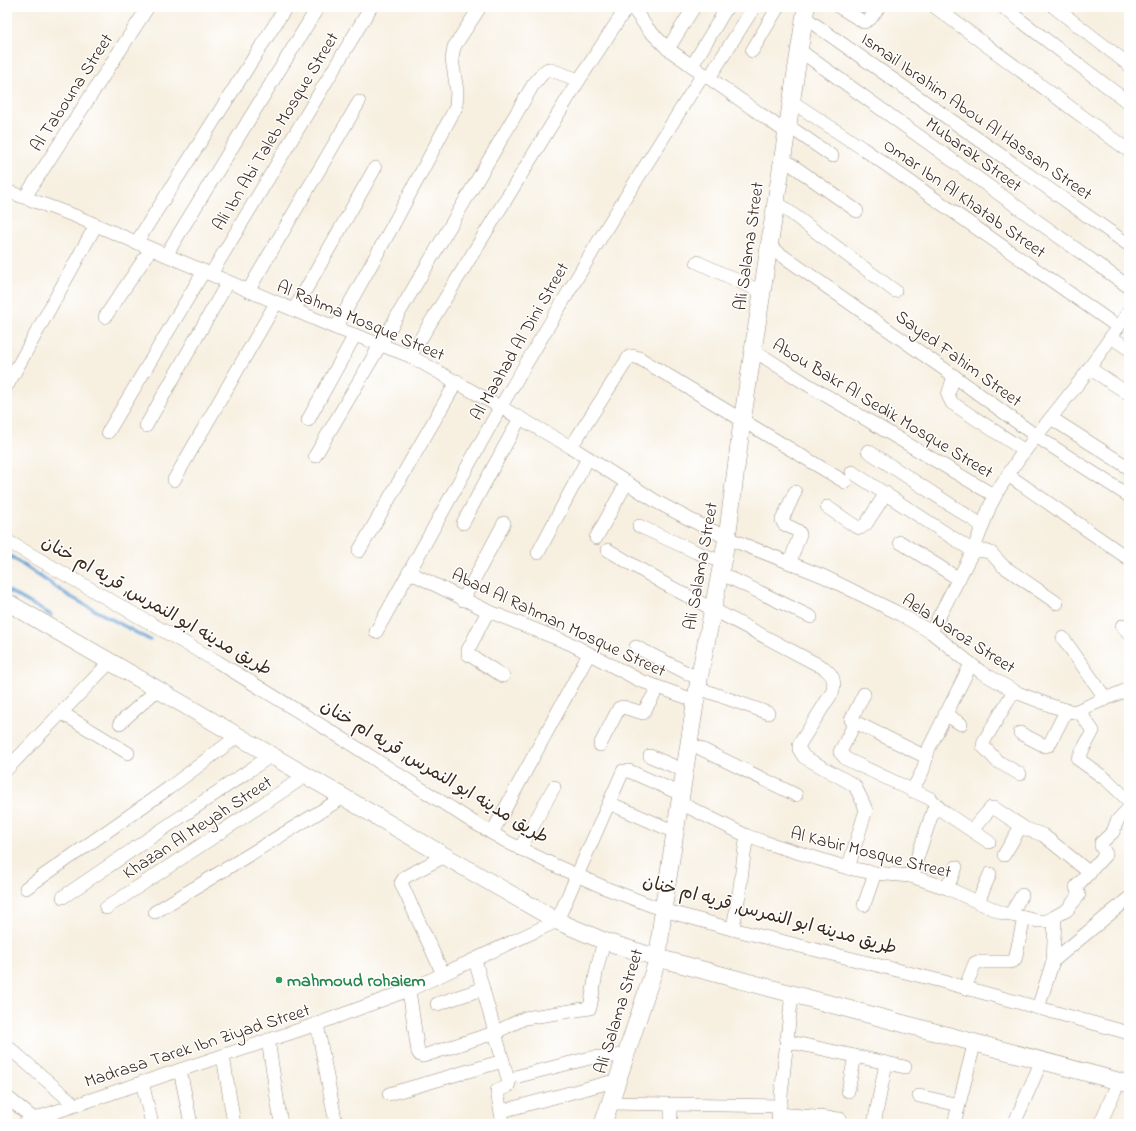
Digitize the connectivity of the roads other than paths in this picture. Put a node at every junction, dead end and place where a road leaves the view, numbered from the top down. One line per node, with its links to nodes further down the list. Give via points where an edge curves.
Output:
1 (148, 7): 33 (street, Al Tabouna Street)
2 (286, 7): 37 (street)
3 (318, 7): 41 (street)
4 (370, 7): 43 (street, Ali Ibn Abi Taleb Mosque Street)
5 (480, 7): 53 (street, via 454,47 452,59 457,91 456,107)
6 (627, 7): 23 (street)
7 (632, 7): 18 (street, via 648,29)
8 (694, 7): 18 (street)
9 (727, 7): 22 (street)
10 (754, 7): 22 (street)
11 (778, 7): 19 (street)
12 (839, 7): 13 (street, via 864,22 870,19)
13 (879, 7)
14 (935, 7): 28 (street)
15 (1003, 7): 26 (street)
16 (1054, 7): 21 (street)
17 (805, 12): 20 (street, Ali Salama Street); 38 (street, Ismail Ibrahim Abou Al Hassan Street)
18 (668, 49): 22 (street)
19 (752, 50)
20 (799, 50): 24 (street, Ali Salama Street); 45 (street, Mubarak Street)
21 (1129, 65)
22 (701, 73): 27 (street); 65 (street, Al Maahad Al Dini Street)
23 (579, 80): 56 (street, via 548,69 536,81); 59 (street)
24 (790, 101): 27 (street, Ali Salama Street); 54 (street, Omar Ibn Al Khatab Street, via 862,148)
25 (359, 102): 46 (street)
26 (1129, 103)
27 (786, 128): 29 (street); 30 (street, Ali Salama Street)
28 (1129, 151)
29 (832, 156)
30 (782, 158): 34 (street, Ali Salama Street); 35 (street)
31 (375, 168): 50 (street)
32 (7, 191): 33 (street, Al Rahma Mosque Street)
33 (25, 197): 36 (street, Al Rahma Mosque Street)
34 (775, 201): 39 (street, Ali Salama Street); 47 (street)
35 (857, 211)
36 (96, 225): 37 (street, Al Rahma Mosque Street); 63 (street)
37 (136, 243): 40 (street, Al Rahma Mosque Street)
38 (1129, 245)
39 (770, 247): 48 (street, Ali Salama Street); 61 (street, Sayed Fahim Street)
40 (151, 249): 41 (street, Al Rahma Mosque Street); 52 (street)
41 (166, 256): 43 (street, Al Rahma Mosque Street)
42 (697, 262): 48 (street)
43 (208, 273): 44 (street, Al Rahma Mosque Street); 71 (street, Ali Ibn Abi Taleb Mosque Street)
44 (228, 282): 46 (street, Al Rahma Mosque Street); 70 (street)
45 (1129, 287)
46 (248, 291): 49 (street, Al Rahma Mosque Street)
47 (895, 291)
48 (762, 292): 58 (street, Ali Salama Street)
49 (276, 303): 50 (street, Al Rahma Mosque Street); 80 (street)
50 (294, 310): 53 (street, Al Rahma Mosque Street)
51 (1129, 311): 54 (street)
52 (105, 317)
53 (336, 328): 55 (street, Al Rahma Mosque Street)
54 (1114, 332): 57 (street, Omar Ibn Al Khatab Street); 60 (street)
55 (355, 335): 56 (street, Al Rahma Mosque Street); 68 (street)
56 (380, 344): 59 (street, Al Rahma Mosque Street); 76 (street)
57 (1129, 349)
58 (753, 350): 69 (street, Ali Salama Street); 84 (street, Abou Bakr Al Sedik Mosque Street)
59 (410, 356): 62 (street, Al Rahma Mosque Street)
60 (1089, 368): 64 (street); 67 (street)
61 (954, 376): 72 (street, Sayed Fahim Street); 75 (street, via 948,395 952,403)
62 (457, 381): 65 (street, Al Rahma Mosque Street); 96 (street)
63 (8, 384)
64 (1129, 394)
65 (500, 406): 66 (street, Al Rahma Mosque Street); 102 (street, Al Maahad Al Dini Street)
66 (520, 418): 73 (street, Al Rahma Mosque Street); 87 (street)
67 (1051, 418): 72 (street); 78 (street)
68 (308, 420)
69 (742, 422): 73 (street, via 632,356); 83 (street, via 848,477); 92 (street, Ali Salama Street)
70 (146, 426)
71 (108, 432)
72 (1036, 436): 75 (street); 85 (street, Sayed Fahim Street)
73 (571, 447): 77 (street, Al Rahma Mosque Street)
74 (868, 451): 90 (street)
75 (1025, 451): 79 (street)
76 (315, 456)
77 (588, 458): 81 (street, Al Rahma Mosque Street); 98 (street)
78 (1129, 468)
79 (1008, 475): 84 (street); 99 (street)
80 (174, 480)
81 (627, 482): 91 (street); 92 (street, Al Rahma Mosque Street, via 657,502)
82 (795, 492): 100 (street, via 782,520 800,534)
83 (886, 493): 86 (street, via 866,524 860,528); 97 (street)
84 (995, 496): 90 (street)
85 (1129, 496)
86 (827, 507)
87 (463, 523)
88 (504, 523): 104 (street)
89 (639, 526): 101 (street, via 696,552)
90 (984, 526): 97 (street)
91 (596, 538)
92 (726, 538): 100 (street, Aela Naroz Street); 101 (street, Ali Salama Street)
93 (7, 541): 157 (street, طريق مدينه ابو النمرس, قريه ام خنان, via 218,662)
94 (900, 542): 103 (street)
95 (608, 550): 107 (street)
96 (360, 551)
97 (973, 551): 103 (street); 106 (street, via 991,553 1003,566)
98 (538, 553)
99 (1129, 559)
100 (790, 562): 111 (street, Aela Naroz Street, via 855,590)
101 (721, 567): 107 (street, Ali Salama Street); 109 (street)
102 (409, 572): 104 (street, Abad Al Rahman Mosque Street); 110 (street, Al Maahad Al Dini Street)
103 (959, 579): 111 (street)
104 (463, 600): 108 (street, Abad Al Rahman Mosque Street)
105 (7, 602): 115 (street)
106 (1057, 603)
107 (713, 609): 119 (street, Ali Salama Street); 164 (street, via 824,668 833,676 833,691 799,749 804,757 854,785 865,805 866,810)
108 (488, 610): 114 (street, Abad Al Rahman Mosque Street, via 554,636); 117 (street, via 468,654)
109 (811, 617)
110 (376, 632)
111 (931, 632): 116 (street, Aela Naroz Street)
112 (1063, 638): 124 (street)
113 (636, 647): 119 (street)
114 (589, 654): 118 (street, Abad Al Rahman Mosque Street); 157 (street)
115 (110, 662): 121 (street); 127 (street)
116 (971, 664): 122 (street, Aela Naroz Street); 129 (street)
117 (503, 676)
118 (658, 688): 119 (street, Abad Al Rahman Mosque Street); 136 (street, via 643,713 620,708)
119 (698, 689): 128 (street); 135 (street, Ali Salama Street)
120 (1129, 689): 124 (street, Aela Naroz Street)
121 (157, 690): 131 (street); 134 (street)
122 (1014, 691): 125 (street, Aela Naroz Street); 143 (street, via 983,746 997,761)
123 (864, 694): 130 (street, via 850,718)
124 (1106, 699): 126 (street, Aela Naroz Street)
125 (1066, 711): 126 (street, Aela Naroz Street); 133 (street, via 1049,745 1044,746)
126 (1079, 711): 150 (street, via 1094,731 1078,759 1107,780)
127 (62, 713): 137 (street); 141 (street)
128 (768, 713)
129 (945, 714): 132 (street); 140 (street)
130 (855, 723): 140 (street); 146 (street, via 840,752 841,756)
131 (120, 724)
132 (961, 724)
133 (1020, 733)
134 (238, 736): 138 (street); 170 (street, via 169,788)
135 (689, 743): 142 (street, Ali Salama Street); 147 (street)
136 (600, 745)
137 (128, 753)
138 (272, 755): 144 (street); 173 (street)
139 (650, 756): 142 (street)
140 (926, 757): 146 (street, via 923,770)
141 (7, 769)
142 (685, 771): 149 (street, Ali Salama Street)
143 (1020, 774)
144 (307, 775): 148 (street); 177 (street, Khazan Al Meyah Street)
145 (554, 787): 160 (street)
146 (912, 791): 152 (street, via 931,800)
147 (796, 795)
148 (344, 797): 162 (street); 179 (street)
149 (681, 799): 151 (street, Al Kabir Mosque Street, via 623,771); 156 (street, Ali Salama Street); 158 (street, Al Kabir Mosque Street)
150 (1129, 801)
151 (609, 802): 156 (street); 168 (street)
152 (935, 805): 155 (street); 169 (street)
153 (1129, 808): 166 (street, via 1117,822 1113,832 1101,843 1106,854)
154 (1021, 826): 155 (street, via 991,808); 161 (street); 166 (street, via 1043,835)
155 (972, 830): 159 (street)
156 (676, 832): 178 (street, Ali Salama Street)
157 (492, 833): 160 (street, طريق مدينه ابو النمرس, قريه ام خنان)
158 (747, 836): 164 (street, Al Kabir Mosque Street); 184 (street, via 739,904)
159 (989, 842)
160 (520, 849): 168 (street, طريق مدينه ابو النمرس, قريه ام خنان)
161 (1004, 854)
162 (445, 856): 183 (street); 189 (street, via 404,877 401,883)
163 (956, 867): 171 (street)
164 (848, 868): 165 (street, Al Kabir Mosque Street)
165 (875, 873): 169 (street, Al Kabir Mosque Street); 176 (street)
166 (1090, 873): 182 (street, via 1076,887 1079,895 1073,904)
167 (990, 874): 175 (street)
168 (576, 875): 178 (street, طريق مدينه ابو النمرس, قريه ام خنان); 183 (street)
169 (911, 876): 171 (street, Al Kabir Mosque Street)
170 (26, 888)
171 (947, 888): 175 (street, Al Kabir Mosque Street)
172 (1022, 895): 180 (street)
173 (63, 897)
174 (1129, 898): 188 (street)
175 (978, 902): 180 (street, Al Kabir Mosque Street)
176 (864, 905)
177 (106, 908)
178 (663, 910): 184 (street, طريق مدينه ابو النمرس, قريه ام خنان); 186 (street, Ali Salama Street)
179 (155, 912)
180 (1010, 915): 181 (street, Al Kabir Mosque Street)
181 (1024, 918): 182 (street, Al Kabir Mosque Street, via 1043,921); 190 (street, via 1015,960 975,963)
182 (1055, 918): 188 (street)
183 (557, 920): 185 (street); 187 (street, Madrasa Tarek Ibn Ziyad Street)
184 (732, 929): 190 (street, طريق مدينه ابو النمرس, قريه ام خنان)
185 (604, 941): 186 (street); 197 (street, via 590,1008 525,1018)
186 (658, 958): 193 (street); 203 (street, Ali Salama Street)
187 (475, 960): 189 (street, Madrasa Tarek Ibn Ziyad Street); 191 (street)
188 (1053, 961): 195 (street)
189 (443, 974): 192 (street, Madrasa Tarek Ibn Ziyad Street)
190 (965, 988): 195 (street, طريق مدينه ابو النمرس, قريه ام خنان)
191 (482, 989): 194 (street); 197 (street)
192 (409, 990): 196 (street, Madrasa Tarek Ibn Ziyad Street); 197 (street, via 420,1056)
193 (792, 993): 200 (street); 201 (street)
194 (437, 1004)
195 (1038, 1008): 198 (street, طريق مدينه ابو النمرس, قريه ام خنان)
196 (317, 1024): 199 (street, Madrasa Tarek Ibn Ziyad Street); 231 (street)
197 (494, 1033): 207 (street)
198 (1129, 1033)
199 (268, 1040): 204 (street, Madrasa Tarek Ibn Ziyad Street); 230 (street)
200 (786, 1041): 205 (street); 223 (street)
201 (974, 1041): 206 (street); 222 (street)
202 (7, 1046): 220 (street)
203 (626, 1055): 211 (street, via 590,1058); 212 (street, Ali Salama Street)
204 (223, 1056): 210 (street, Madrasa Tarek Ibn Ziyad Street); 229 (street)
205 (854, 1056): 208 (street); 215 (street)
206 (1042, 1060): 214 (street); 236 (street)
207 (503, 1061): 216 (street); 224 (street, via 509,1084 497,1091)
208 (886, 1063): 209 (street); 234 (street)
209 (905, 1067)
210 (180, 1070): 213 (street, Madrasa Tarek Ibn Ziyad Street); 228 (street)
211 (519, 1076)
212 (618, 1080): 219 (street, Ali Salama Street); 224 (street)
213 (142, 1082): 220 (street, Madrasa Tarek Ibn Ziyad Street); 227 (street)
214 (1124, 1082): 237 (street)
215 (848, 1091)
216 (389, 1094)
217 (919, 1096): 222 (street)
218 (7, 1097): 226 (street)
219 (610, 1103): 221 (street); 232 (street, Ali Salama Street)
220 (75, 1105): 226 (street, Madrasa Tarek Ibn Ziyad Street)
221 (671, 1105): 223 (street); 233 (street)
222 (959, 1105): 235 (street)
223 (778, 1115): 225 (street)
224 (503, 1118)
225 (840, 1119)
226 (29, 1121)
227 (152, 1124)
228 (191, 1124)
229 (234, 1124)
230 (281, 1124)
231 (336, 1124)
232 (603, 1124)
233 (671, 1124)
234 (874, 1124)
235 (954, 1124)
236 (1014, 1124)
237 (1100, 1124)

